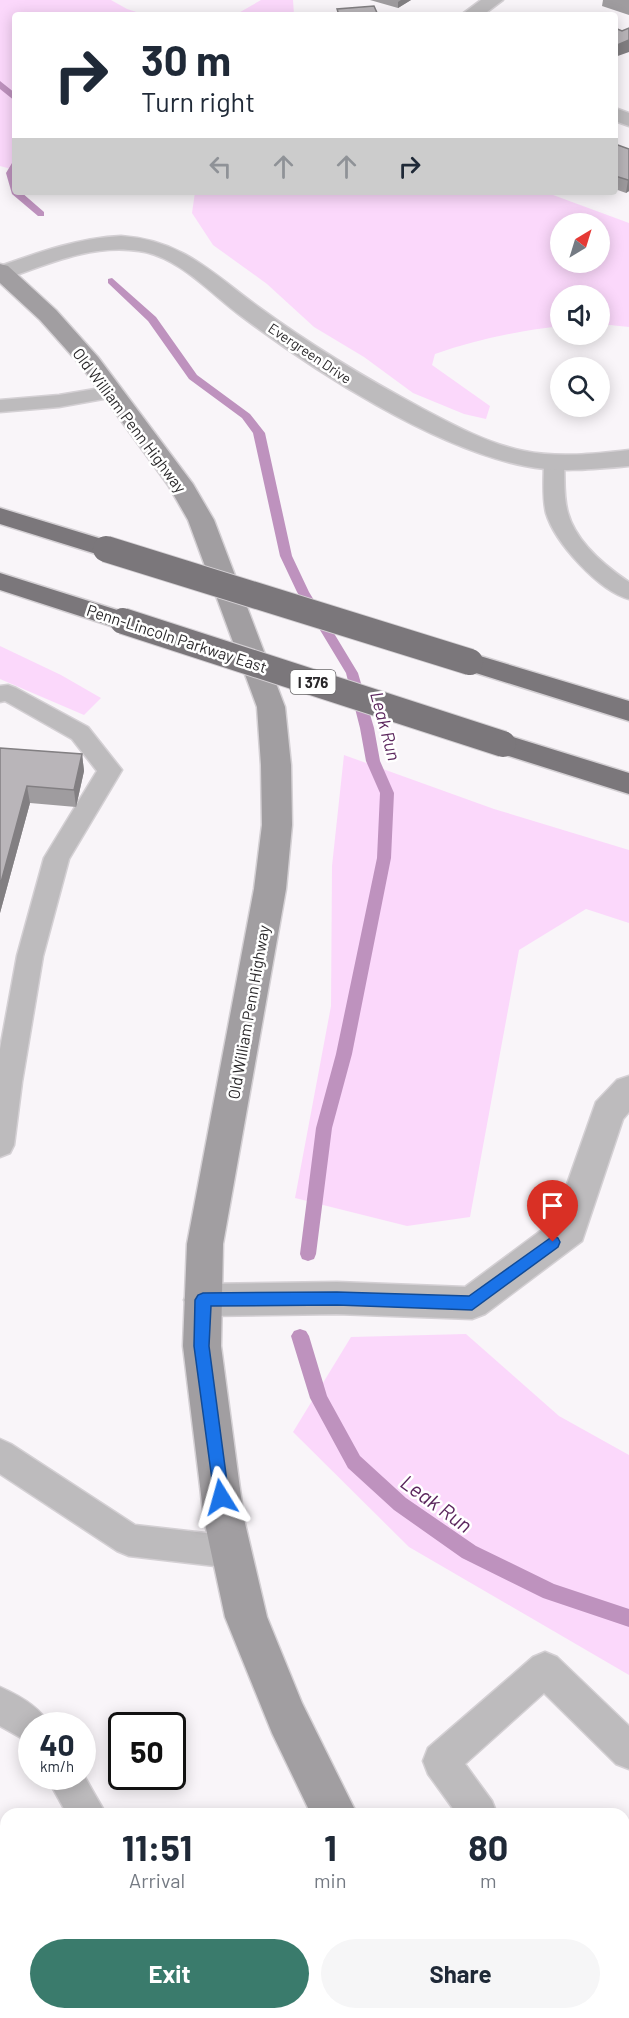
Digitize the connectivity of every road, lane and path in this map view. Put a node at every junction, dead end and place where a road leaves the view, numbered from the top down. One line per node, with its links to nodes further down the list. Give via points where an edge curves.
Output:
1 (494, 0): 2 (street)
2 (475, 12)
3 (1, 272): 4 (main road, Old William Penn Highway, via 48,315); 7 (street, Evergreen Drive, via 91,245 141,244 163,251 362,387 486,449)
4 (113, 392): 5 (lane); 16 (main road, Old William Penn Highway, via 175,476 201,520 271,707 277,825 270,889 205,1244)
5 (0, 406)
6 (629, 458): 7 (street, Evergreen Drive, via 582,463)
7 (554, 461): 10 (lane, via 557,514 562,523 578,550)
8 (0, 516): 12 (highway, bridge)
9 (0, 581): 13 (highway, Penn-Lincoln Parkway East / I 376, bridge)
10 (629, 592)
11 (0, 694): 15 (lane, via 8,693 80,733 110,770 57,858 30,956)
12 (629, 711)
13 (629, 784)
14 (629, 1090): 16 (street, via 608,1112 569,1230 472,1303 337,1298)
15 (0, 1145)
16 (203, 1300): 18 (main road, Old William Penn Highway, via 203,1358 224,1519)
17 (0, 1454): 18 (lane, via 129,1540)
18 (232, 1552): 24 (main road, Old William Penn Highway, via 246,1617 286,1718)
19 (0, 1705): 20 (lane)
20 (18, 1717)
21 (629, 1751): 25 (lane, via 545,1669 441,1761)
22 (73, 1790): 23 (lane)
23 (84, 1808)
24 (332, 1808)
25 (475, 1808)

